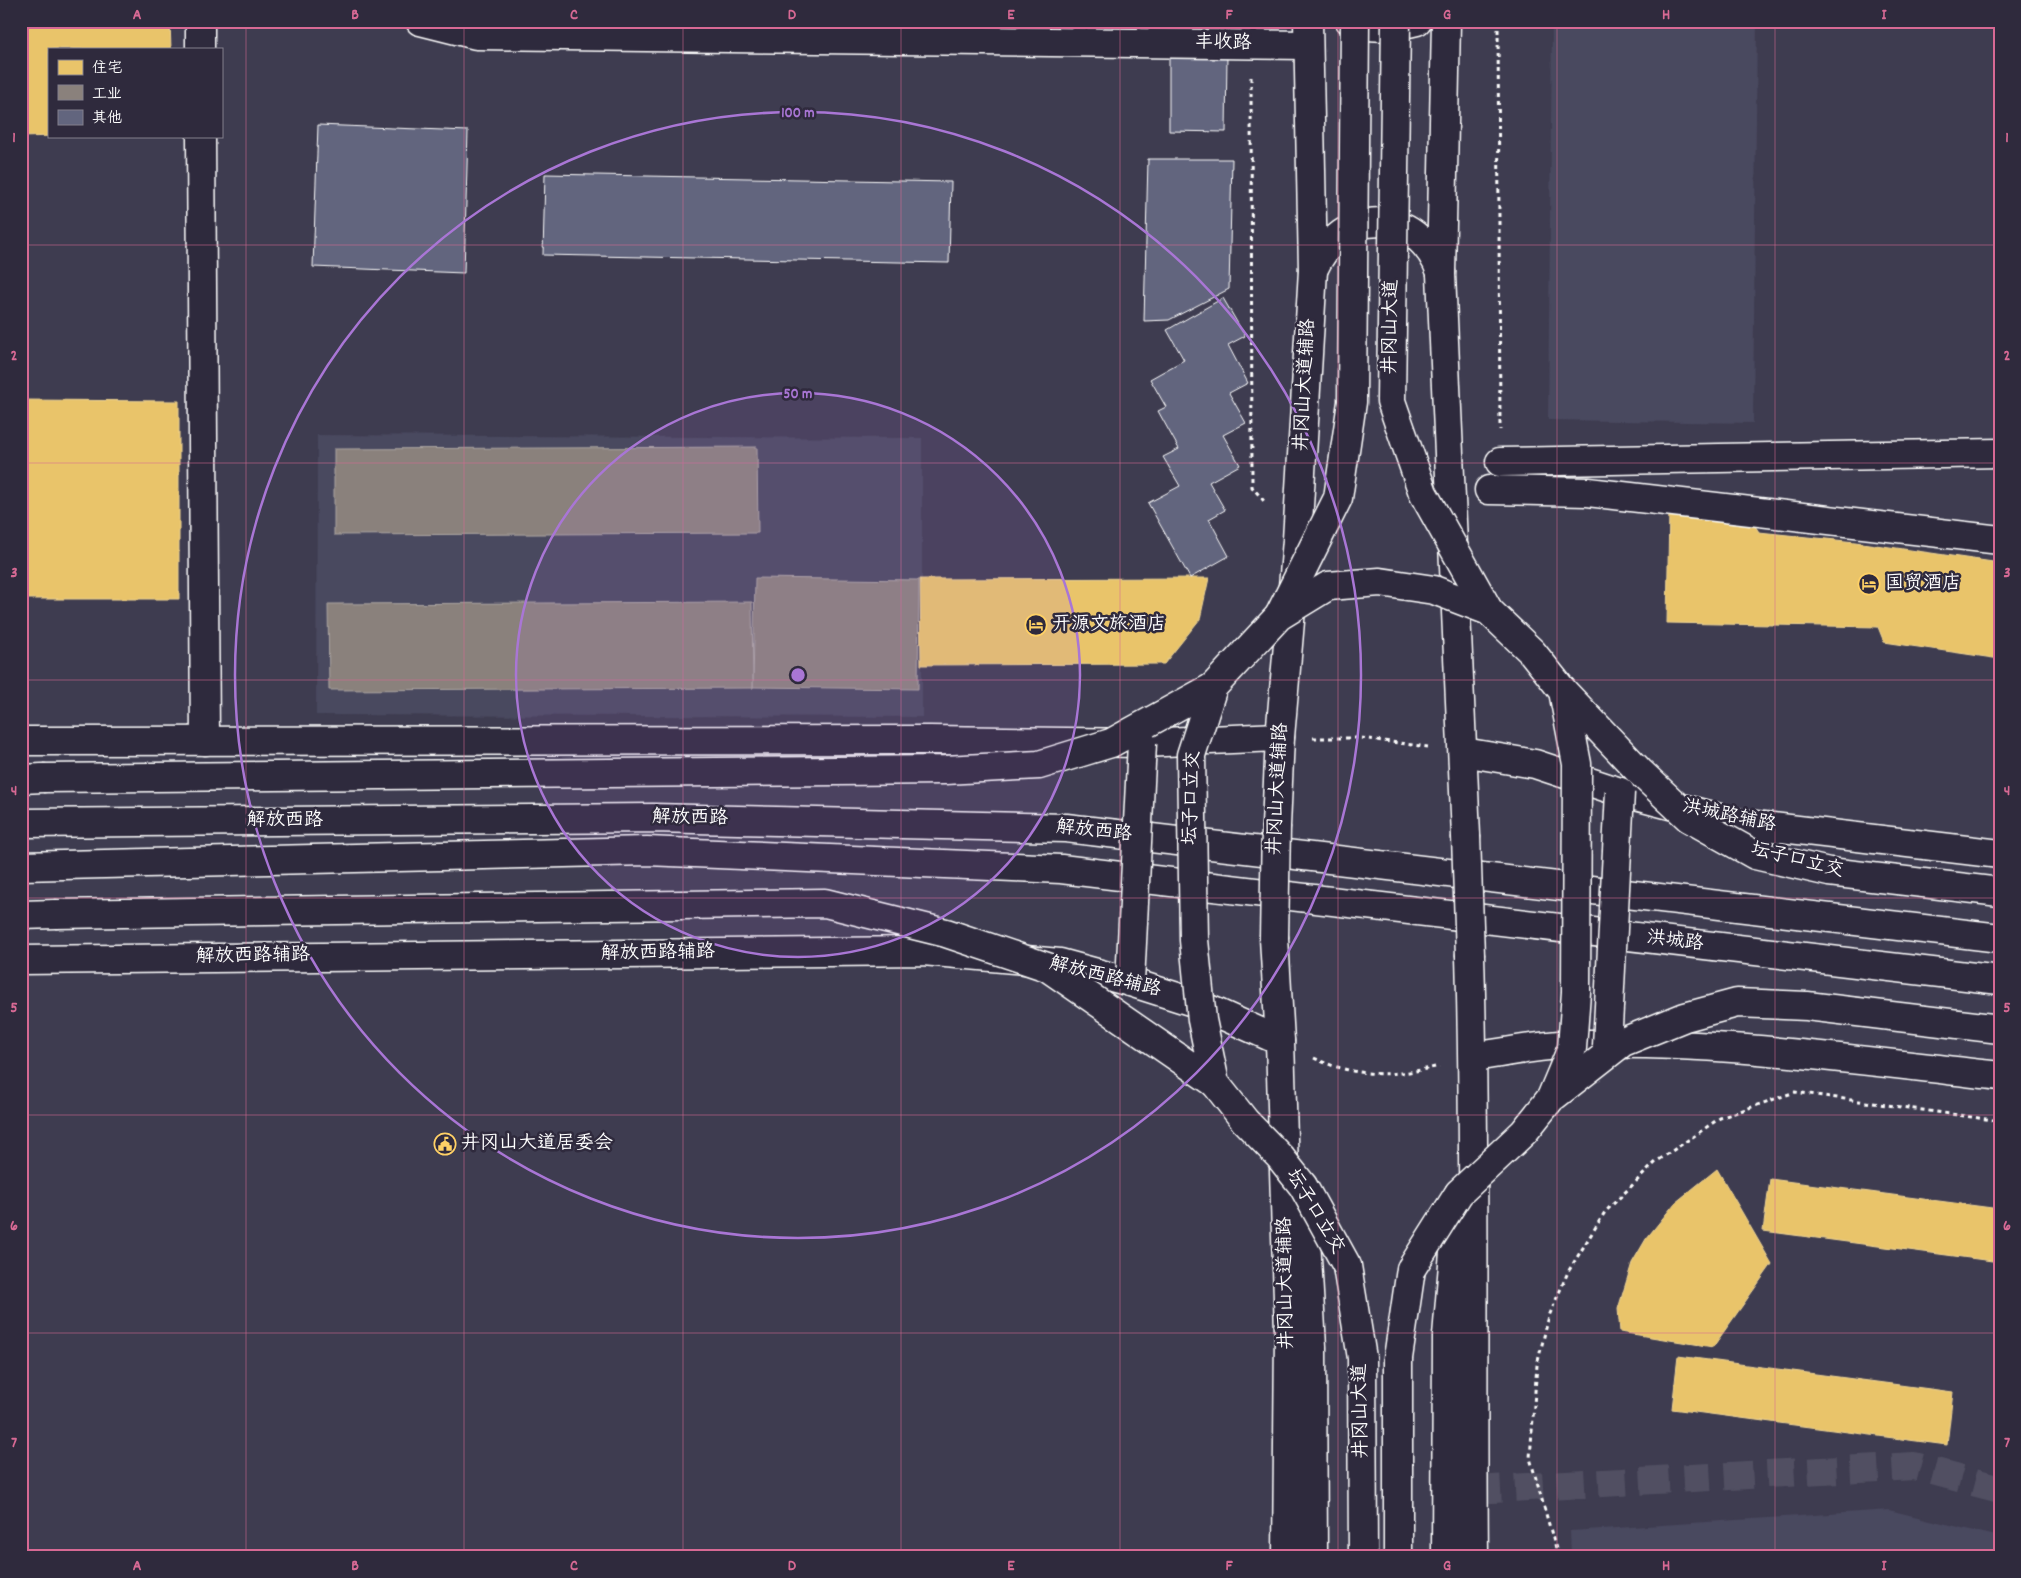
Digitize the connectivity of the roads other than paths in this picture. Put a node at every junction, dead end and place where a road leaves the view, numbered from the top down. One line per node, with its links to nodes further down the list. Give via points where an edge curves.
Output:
1 (200, 21): 9 (main road)
2 (420, 21): 8 (main road, 丰收路, via 476,35 1250,44)
3 (1350, 21): 6 (main road, via 1391,28)
4 (1355, 21): 18 (main road, 井冈山大道, bridge, via 1352,402 1338,498)
5 (1396, 21): 17 (main road, 井冈山大道, bridge, via 1391,401 1423,493)
6 (1417, 21)
7 (1446, 21): 12 (main road)
8 (1308, 33): 11 (main road, 井冈山大道辅路)
9 (200, 48)
10 (201, 138): 23 (main road)
11 (1313, 270): 12 (main road, via 1321,252 1334,238 1350,228 1369,223 1406,229 1422,240 1434,255); 21 (main road, 井冈山大道辅路, via 1297,540)
12 (1441, 274): 25 (main road)
13 (2000, 453): 14 (main road)
14 (1500, 462)
15 (1489, 490): 16 (main road, via 1588,492)
16 (2000, 540)
17 (1489, 611): 18 (main road, 坛子口立交, bridge, via 1434,590 1380,582 1328,586); 20 (main road, 坛子口立交, bridge, via 1532,652)
18 (1279, 616): 19 (main road, 坛子口立交, bridge)
19 (1213, 686): 26 (main road, bridge, via 1111,743 1039,765 946,770); 43 (main road, 坛子口立交, bridge, via 1191,755 1191,834 1194,940 1202,1020)
20 (1563, 691): 31 (main road, 坛子口立交, bridge, via 1689,818 1755,855 1830,872); 44 (main road, 坛子口立交, bridge, via 1577,764 1576,992 1572,1048)
21 (1280, 737): 24 (main road); 39 (main road, 井冈山大道辅路, bridge, via 1274,938)
22 (21, 741): 23 (main road)
23 (205, 741): 24 (main road, via 929,740)
24 (1142, 743): 37 (main road, bridge)
25 (1463, 752): 27 (main road, 洪城路辅路, via 1535,764); 41 (main road, bridge)
26 (32, 778)
27 (1620, 792): 29 (main road, 洪城路辅路, via 1739,823); 40 (main road, bridge)
28 (21, 823): 34 (main road, 解放西路, via 653,818 1066,828)
29 (2000, 854)
30 (21, 866): 32 (main road, 解放西路, via 648,851 1061,869)
31 (2000, 892)
32 (1351, 903): 36 (main road, 洪城路)
33 (21, 915): 43 (main road, bridge, via 825,903 946,933 1047,967)
34 (2000, 938)
35 (21, 960): 37 (main road, 解放西路辅路, via 923,951 1060,963)
36 (2000, 980)
37 (1130, 982): 39 (main road, 解放西路辅路, via 1193,1002)
38 (2000, 1028): 44 (main road, 坛子口立交, bridge, via 1807,1006 1737,1003 1685,1017 1623,1042)
39 (1280, 1041): 49 (main road, 井冈山大道辅路, via 1289,1332)
40 (1607, 1046): 41 (main road, via 1558,1046); 42 (main road, via 1680,1046 1790,1053)
41 (1473, 1057): 54 (main road)
42 (2000, 1076)
43 (1215, 1084): 45 (main road, 坛子口立交, bridge)
44 (1550, 1098): 46 (main road, 坛子口立交, bridge, via 1524,1132)
45 (1303, 1186): 47 (main road, 坛子口立交, bridge); 50 (main road, via 1312,1347)
46 (1459, 1193): 48 (main road, 坛子口立交, bridge); 53 (main road, via 1447,1336)
47 (1347, 1266): 51 (main road, 井冈山大道, via 1362,1358)
48 (1411, 1268): 52 (main road, 井冈山大道, via 1398,1358)
49 (1287, 1557)
50 (1313, 1557)
51 (1363, 1557)
52 (1398, 1557)
53 (1446, 1557)
54 (1474, 1557)

